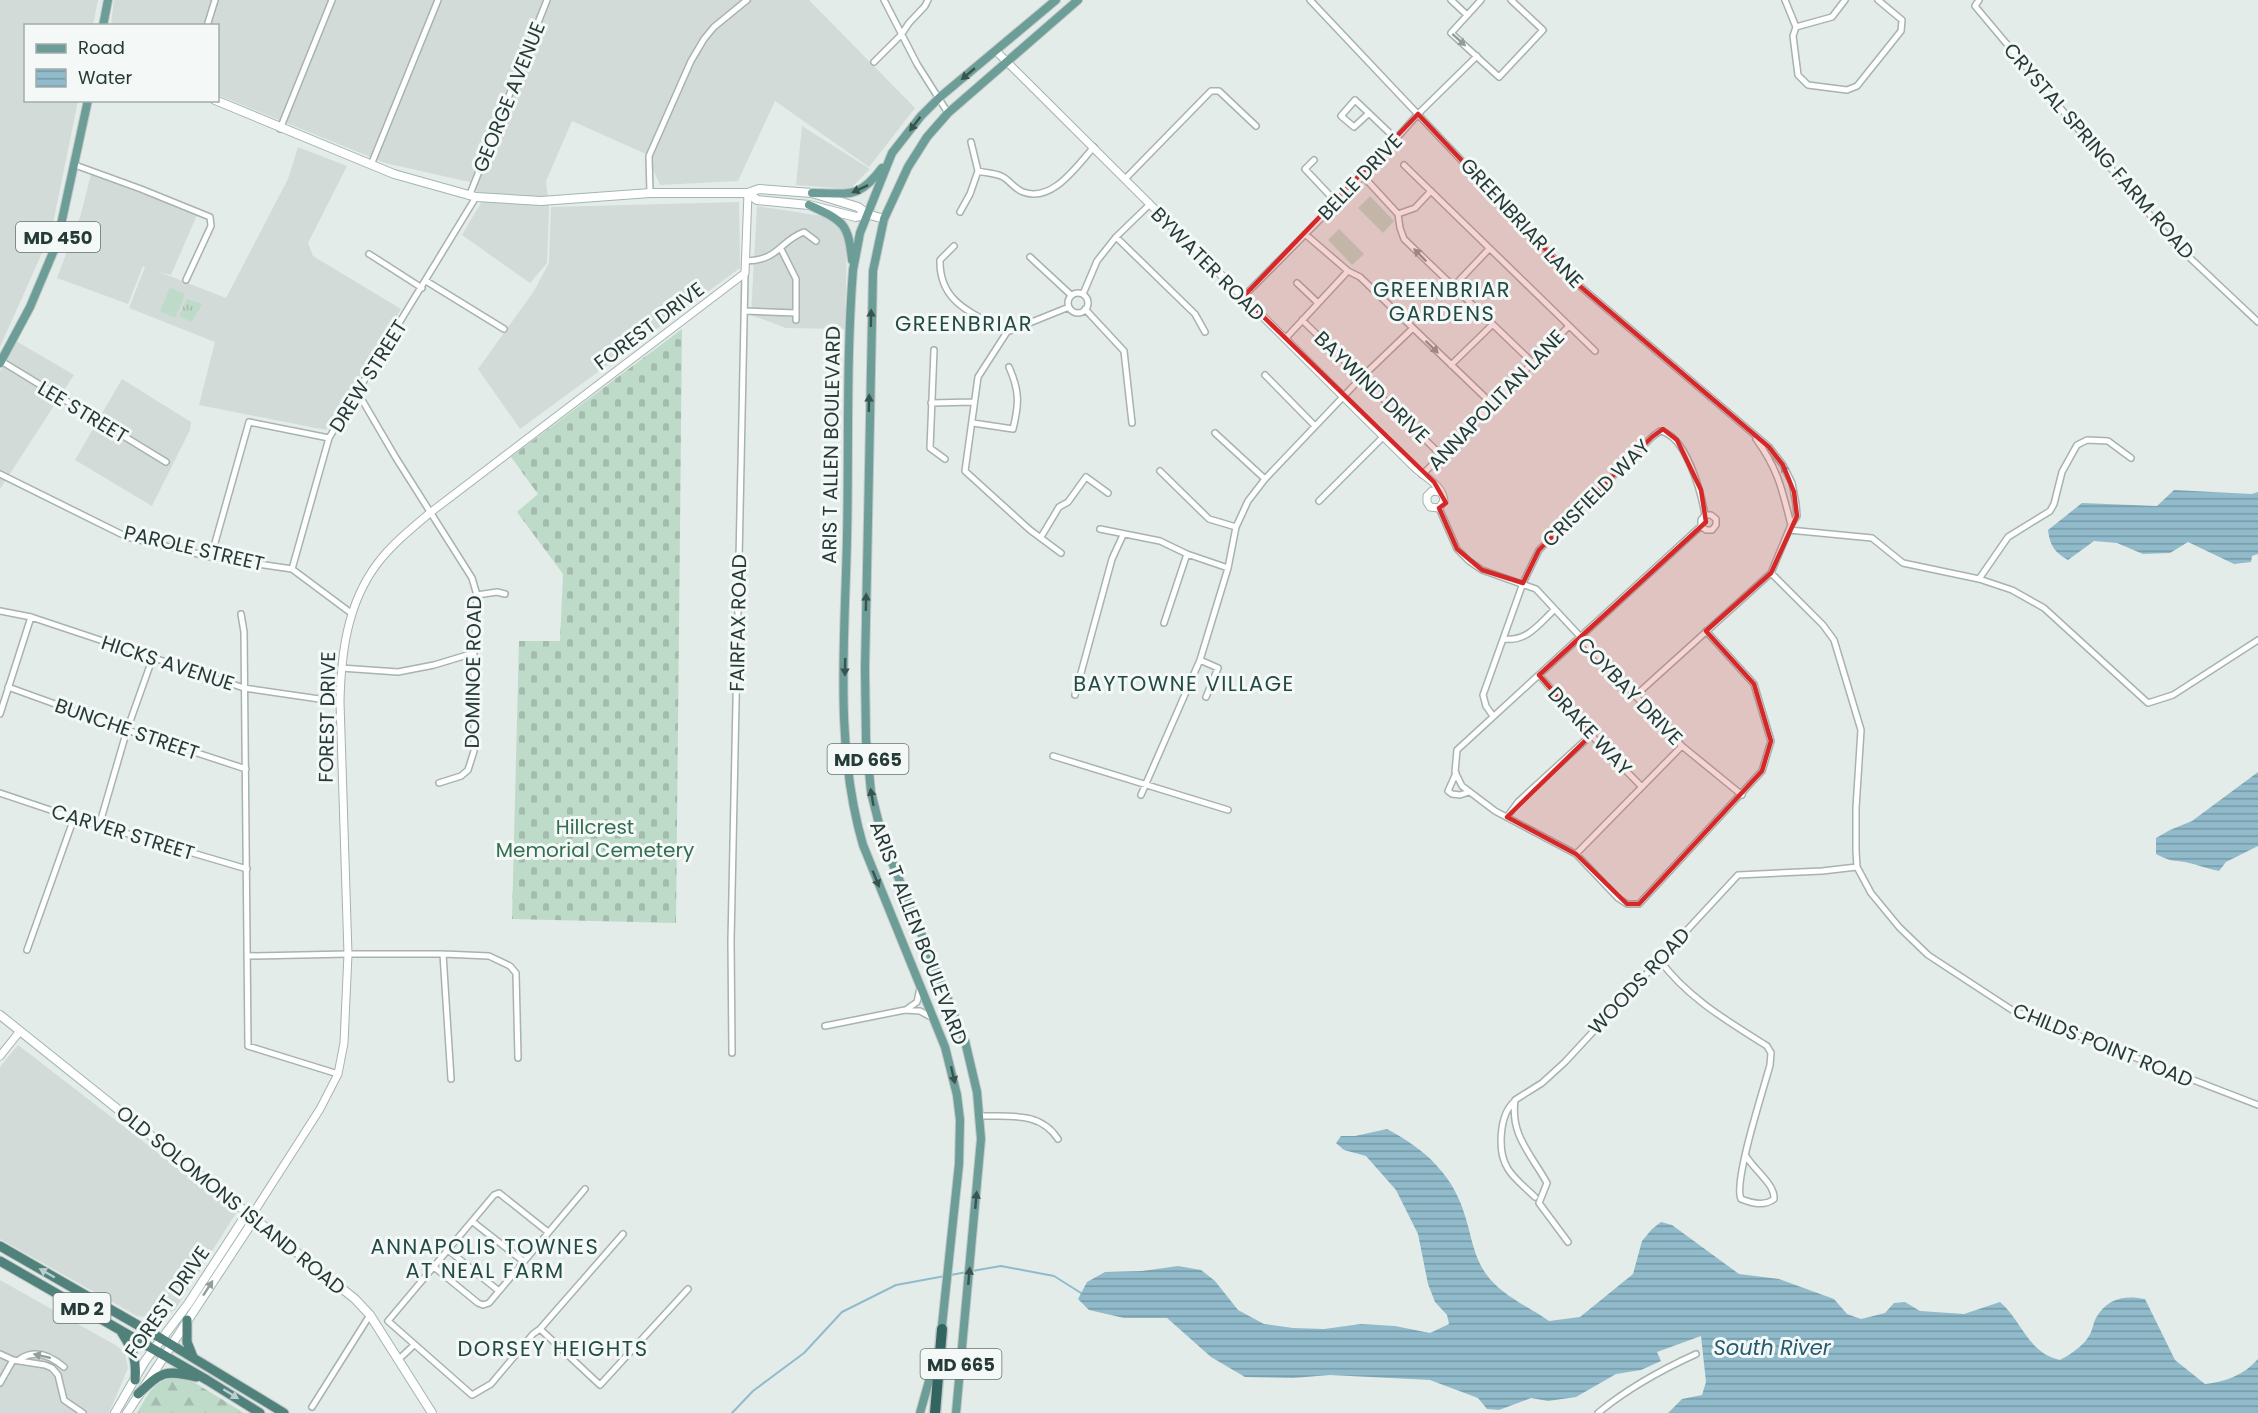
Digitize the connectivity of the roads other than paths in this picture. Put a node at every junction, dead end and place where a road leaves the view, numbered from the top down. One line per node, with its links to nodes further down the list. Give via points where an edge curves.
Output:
1 (108, 0): 21 (main road)
2 (215, 0): 22 (street)
3 (332, 0): 37 (street)
4 (438, 0): 44 (street)
5 (547, 0): 53 (street, GEORGE AVENUE)
6 (747, 0): 52 (street, via 714,27 691,61 649,156)
7 (884, 0): 25 (street)
8 (928, 0): 25 (street)
9 (1056, 0): 19 (main road)
10 (1078, 0): 23 (main road)
11 (1310, 0): 35 (street, GREENBRIAR LANE)
12 (1451, 0): 20 (street)
13 (1511, 0): 27 (street, via 1543,30 1499,77)
14 (1785, 0): 24 (street)
15 (1845, 0): 24 (street, via 1833,17)
16 (1878, 0): 24 (street, via 1902,21 1901,31 1873,69 1857,86 1846,90 1808,85 1798,75 1793,36)
17 (1979, 0): 88 (street, CRYSTAL SPRING FARM ROAD, via 1975,6 2171,240)
18 (1476, 1): 20 (street)
19 (1041, 13): 23 (main road); 26 (main road)
20 (1467, 15): 27 (street, one-way to 27, via 1451,33)
21 (103, 24)
22 (208, 24)
23 (1049, 25): 29 (main road)
24 (1796, 27)
25 (901, 35): 28 (street); 30 (street)
26 (996, 51): 29 (street, BYWATER ROAD); 30 (main road, MD 665, one-way to 30)
27 (1477, 56): 35 (street, BELLE DRIVE)
28 (874, 62)
29 (1006, 62): 33 (main road, MD 665); 40 (street, BYWATER ROAD)
30 (940, 97): 33 (street); 41 (main road, MD 665, one-way to 41)
31 (88, 102): 43 (main road, MD 450)
32 (219, 102): 37 (main road)
33 (948, 113): 60 (main road, MD 665, via 908,167)
34 (1368, 114): 34 (street, via 1355,100 1341,116 1354,127); 38 (street)
35 (1418, 114): 38 (street, BELLE DRIVE); 112 (street, GREENBRIAR LANE, via 1581,287)
36 (1256, 126): 48 (street, via 1220,91 1211,91)
37 (280, 129): 44 (main road)
38 (1396, 140): 47 (street, BELLE DRIVE)
39 (971, 142): 46 (street)
40 (1094, 147): 46 (street, via 1068,176 1051,190 1042,192 1025,193 1002,176); 48 (street, BYWATER ROAD)
41 (892, 153): 51 (main road, one-way to 51, via 859,192); 59 (main road, MD 665)
42 (1314, 160): 54 (street, via 1305,169)
43 (75, 165): 73 (street, via 210,217 211,226); 98 (main road, MD 450, via 57,243)
44 (371, 165): 53 (main road)
45 (1404, 165): 49 (street)
46 (978, 171): 57 (street)
47 (1363, 176): 54 (street, BELLE DRIVE); 58 (street)
48 (1125, 179): 56 (street, BYWATER ROAD)
49 (1431, 191): 58 (street, via 1415,208); 66 (street)
50 (748, 193): 51 (main road, via 759,189); 52 (main road); 55 (main road, via 757,200); 69 (street, FAIRFAX ROAD)
51 (812, 193): 59 (main road, via 858,207)
52 (650, 194): 53 (main road, via 541,201)
53 (473, 196): 74 (street, DREW STREET)
54 (1337, 203): 61 (street, BELLE DRIVE)
55 (809, 205): 59 (main road, via 856,217); 70 (main road, via 842,222 850,242)
56 (1149, 205): 62 (street); 80 (street, BYWATER ROAD)
57 (960, 212)
58 (1398, 213): 76 (street, one-way to 58, via 1404,238)
59 (867, 214): 60 (main road); 70 (main road, ARIS T ALLEN BOULEVARD / MD 665)
60 (884, 219): 207 (main road, ARIS T ALLEN BOULEVARD / MD 665, one-way to 60, via 965,1041 883,840 868,769 865,669 871,296)
61 (1305, 234): 71 (street); 80 (street, BELLE DRIVE)
62 (1116, 237): 78 (street, via 1097,261); 94 (street, via 1195,314)
63 (816, 241): 65 (street, via 804,232)
64 (954, 246): 93 (street, via 940,260 944,287 954,301)
65 (781, 249): 69 (street, via 759,261); 85 (street, via 796,279)
66 (1489, 249): 76 (street); 90 (street)
67 (369, 254): 77 (street)
68 (1030, 257): 79 (street)
69 (746, 261): 72 (street, FAIRFAX ROAD)
70 (853, 270): 194 (main road, ARIS T ALLEN BOULEVARD / MD 665, one-way to 194, via 844,669 848,771 863,845)
71 (1348, 272): 81 (street); 91 (street, via 1360,277)
72 (746, 273): 84 (street, FAIRFAX ROAD); 128 (street, FOREST DRIVE)
73 (186, 280)
74 (426, 281): 77 (street, DREW STREET); 92 (street)
75 (1297, 283): 81 (street)
76 (1453, 287): 89 (street)
77 (422, 288): 104 (street, DREW STREET)
78 (1083, 294): 79 (street); 83 (street, via 1088,303)
79 (1071, 296): 82 (street)
80 (1243, 297): 95 (street, BYWATER ROAD)
81 (1318, 303): 87 (street)
82 (1069, 307): 83 (street, via 1077,312); 93 (street)
83 (1085, 309): 110 (street, via 1124,351)
84 (745, 311): 85 (street); 200 (street, FAIRFAX ROAD)
85 (796, 313): 86 (street)
86 (796, 320)
87 (1302, 320): 95 (street); 103 (street, BAYWIND DRIVE)
88 (2258, 322)
89 (1492, 325): 99 (street); 100 (street)
90 (1569, 326): 97 (street, ANNAPOLITAN LANE); 99 (street, ANNAPOLITAN LANE)
91 (1413, 328): 100 (street, one-way to 100); 103 (street)
92 (504, 329)
93 (1007, 332): 106 (street, via 978,377)
94 (1205, 332)
95 (1285, 339): 105 (street, BYWATER ROAD)
96 (934, 350): 107 (street)
97 (1595, 351)
98 (1, 362): 119 (street, LEE STREET)
99 (1532, 362): 108 (street, ANNAPOLITAN LANE)
100 (1451, 365): 108 (street)
101 (1009, 367): 109 (street, via 1019,403 1013,429)
102 (1265, 375): 111 (street)
103 (1361, 378): 105 (street); 116 (street, BAYWIND DRIVE)
104 (358, 393): 115 (street, DREW STREET); 128 (street, DOMINOE ROAD)
105 (1343, 397): 111 (street); 114 (street, BYWATER ROAD)
106 (974, 402): 107 (street); 109 (street)
107 (931, 403): 118 (street, via 930,448)
108 (1491, 403): 116 (street, ANNAPOLITAN LANE)
109 (973, 423): 135 (street, via 965,471)
110 (1132, 423)
111 (1316, 426): 123 (street)
112 (1749, 430): 132 (street, via 1776,470 1784,489); 132 (street, one-way to 112, via 1797,516 1791,483 1769,447)
113 (1215, 432): 123 (street)
114 (1384, 436): 122 (street, BYWATER ROAD); 126 (street)
115 (329, 438): 138 (street, via 249,422); 140 (street, DREW STREET)
116 (1441, 455): 122 (street, ANNAPOLITAN LANE)
117 (2131, 458): 142 (street, via 2108,441 2086,440 2077,445 2062,472 2050,511 2008,537)
118 (945, 459)
119 (166, 462)
120 (1160, 471): 131 (street, via 1209,519)
121 (0, 474): 138 (street, PAROLE STREET, via 127,537)
122 (1422, 475): 124 (street, BYWATER ROAD, via 1434,482)
123 (1265, 479): 131 (street, via 1248,501)
124 (1436, 492): 127 (street, via 1444,499); 127 (street, via 1427,496 1427,502 1430,507)
125 (1108, 493): 135 (street, via 1086,477 1068,502 1059,507)
126 (1319, 501)
127 (1439, 508): 143 (street, via 1457,549 1469,561 1482,570)
128 (431, 512): 145 (street, DOMINOE ROAD, via 472,578); 148 (street, FOREST DRIVE, via 376,565)
129 (1705, 515): 130 (street, CRISFIELD WAY); 130 (street, CRISFIELD WAY, via 1716,519 1716,525 1712,530); 143 (street, CRISFIELD WAY, via 1701,490 1677,440 1660,431 1539,550)
130 (1701, 526): 153 (street, CRISFIELD WAY)
131 (1236, 527): 139 (street)
132 (1790, 527): 141 (street); 142 (street, via 1872,538 1904,563)
133 (1100, 529): 134 (street)
134 (1123, 535): 137 (street, via 1160,540); 163 (street, via 1112,559)
135 (1041, 537): 136 (street)
136 (1061, 553)
137 (1186, 554): 139 (street); 151 (street)
138 (211, 557): 140 (street, PAROLE STREET)
139 (1228, 568): 158 (street)
140 (292, 569): 148 (street, PAROLE STREET)
141 (1771, 573): 152 (street); 187 (street, CHILDS POINT ROAD, via 1834,640 1861,730)
142 (1979, 579): 155 (street, via 2012,590 2044,608 2148,703 2173,695)
143 (1523, 583): 146 (street, COYBAY DRIVE, via 1536,590); 154 (street)
144 (505, 594): 145 (street)
145 (477, 595): 156 (street, DOMINOE ROAD)
146 (1554, 610): 153 (street, COYBAY DRIVE); 154 (street, via 1525,636)
147 (0, 611): 150 (street, HICKS AVENUE)
148 (351, 613): 159 (street, FOREST DRIVE)
149 (241, 614): 162 (street)
150 (31, 617): 157 (street, HICKS AVENUE); 161 (street)
151 (1164, 623)
152 (1706, 631): 164 (street); 181 (street, via 1755,684 1771,741 1762,771)
153 (1580, 638): 160 (street, CRISFIELD WAY); 164 (street, COYBAY DRIVE)
154 (1503, 639): 168 (street, via 1483,695)
155 (2258, 640)
156 (474, 653): 159 (street, via 398,672); 175 (street, DOMINOE ROAD, via 474,751 470,766 461,776)
157 (153, 657): 162 (street, HICKS AVENUE); 169 (street)
158 (1200, 660): 165 (street, via 1218,668); 176 (street)
159 (341, 668): 166 (street, FOREST DRIVE)
160 (1539, 675): 168 (street, CRISFIELD WAY); 170 (street, DRAKE WAY)
161 (8, 687): 167 (street); 169 (street, BUNCHE STREET)
162 (244, 688): 166 (street, HICKS AVENUE); 173 (street)
163 (1076, 695)
164 (1635, 696): 171 (street, COYBAY DRIVE)
165 (1206, 697)
166 (340, 702): 190 (street, FOREST DRIVE)
167 (0, 714)
168 (1493, 716): 174 (street, CRISFIELD WAY, via 1457,750)
169 (127, 730): 173 (street, BUNCHE STREET); 185 (street)
170 (1591, 735): 177 (street, DRAKE WAY); 183 (street, via 1518,802)
171 (1682, 746): 177 (street); 181 (street, COYBAY DRIVE)
172 (1053, 756): 176 (street)
173 (246, 769): 188 (street)
174 (1456, 773): 178 (street); 178 (street, CRISFIELD WAY, via 1448,790 1460,795)
175 (439, 783)
176 (1146, 784): 180 (street); 182 (street)
177 (1642, 787): 186 (street)
178 (1468, 792): 183 (street)
179 (0, 793): 184 (street, CARVER STREET)
180 (1141, 795)
181 (1742, 795): 186 (street, via 1639,903 1627,904 1618,898)
182 (1228, 810)
183 (1507, 817): 186 (street)
184 (74, 818): 185 (street, CARVER STREET); 189 (street)
185 (99, 826): 188 (street, CARVER STREET)
186 (1576, 854)
187 (1857, 867): 193 (street, WOODS ROAD, via 1738,875); 206 (street, CHILDS POINT ROAD, via 1871,893 1928,955 2012,1010)
188 (247, 869): 192 (street)
189 (27, 950)
190 (348, 954): 191 (street); 192 (street); 203 (street, FOREST DRIVE, via 344,1043)
191 (443, 954): 202 (street, via 489,956 516,973); 204 (street)
192 (248, 956): 203 (street, via 248,1046)
193 (1659, 959): 205 (street, WOODS ROAD, via 1565,1062); 209 (street, via 1671,976 1767,1046 1771,1053)
194 (920, 985): 195 (street, via 917,1002); 197 (main road, ARIS T ALLEN BOULEVARD / MD 665)
195 (905, 1010): 197 (street, via 922,1011); 198 (street)
196 (0, 1015): 199 (main road, OLD SOLOMONS ISLAND ROAD)
197 (934, 1020): 226 (main road, ARIS T ALLEN BOULEVARD / MD 665, one-way to 226, via 952,1073 960,1120)
198 (825, 1026)
199 (20, 1031): 201 (street); 212 (main road, OLD SOLOMONS ISLAND ROAD)
200 (732, 1053)
201 (0, 1056)
202 (518, 1058)
203 (338, 1074): 212 (street, FOREST DRIVE)
204 (450, 1079)
205 (1515, 1100): 211 (street, via 1504,1113 1503,1158 1506,1167); 216 (street, via 1514,1125 1547,1183 1539,1203)
206 (2258, 1105)
207 (980, 1116): 208 (street, via 1035,1119 1052,1129); 253 (main road, ARIS T ALLEN BOULEVARD / MD 665, one-way to 207)
208 (1058, 1139)
209 (1746, 1156): 209 (street, via 1739,1188 1741,1199 1759,1204 1770,1202 1774,1199 1772,1187)
210 (585, 1189): 214 (street)
211 (1535, 1197)
212 (252, 1215): 224 (main road, OLD SOLOMONS ISLAND ROAD, via 355,1299); 225 (main road, FOREST DRIVE, one-way to 212, via 249,1227); 229 (main road, FOREST DRIVE, via 242,1221)
213 (472, 1222): 214 (street, via 499,1193); 218 (street); 220 (street)
214 (548, 1232): 220 (street)
215 (623, 1234): 227 (street)
216 (1568, 1242)
217 (0, 1246): 229 (highway, MD 2, one-way to 217)
218 (448, 1250): 221 (street); 223 (street)
219 (0, 1261): 228 (highway, MD 2)
220 (523, 1261): 223 (street)
221 (434, 1267): 223 (street, via 483,1305); 231 (street, via 388,1321)
222 (688, 1289): 227 (street, via 600,1385)
223 (498, 1291)
224 (370, 1316): 238 (main road, OLD SOLOMONS ISLAND ROAD); 244 (street)
225 (187, 1320): 230 (main road, FOREST DRIVE); 236 (highway, via 187,1342)
226 (943, 1326): 251 (main road); 252 (highway, ARIS T ALLEN BOULEVARD / MD 665)
227 (540, 1329): 231 (street, via 491,1384 472,1395)
228 (121, 1330): 232 (highway, MD 2); 240 (highway, via 134,1352)
229 (162, 1339): 230 (highway, MD 2); 232 (main road, FOREST DRIVE)
230 (171, 1344): 234 (main road, FOREST DRIVE); 236 (highway, MD 2)
231 (414, 1346): 238 (street)
232 (154, 1349): 234 (highway, MD 2); 240 (main road, FOREST DRIVE)
233 (0, 1354): 237 (street)
234 (164, 1354): 241 (highway, MD 2); 243 (main road, FOREST DRIVE)
235 (1696, 1354): 254 (street, via 1662,1369)
236 (193, 1357): 249 (highway, MD 2)
237 (16, 1360): 239 (street, one-way to 237, via 45,1356 27,1354); 242 (street); 245 (street, via 52,1368 58,1375 64,1400)
238 (398, 1360): 250 (main road, OLD SOLOMONS ISLAND ROAD)
239 (64, 1367)
240 (135, 1380): 246 (main road, FOREST DRIVE)
241 (207, 1380): 243 (highway, via 178,1372 165,1374 156,1376); 248 (highway, MD 2, one-way to 248)
242 (0, 1383)
243 (138, 1394): 247 (main road, FOREST DRIVE)
244 (312, 1407)
245 (83, 1413)
246 (115, 1413)
247 (127, 1413)
248 (260, 1413)
249 (284, 1413)
250 (432, 1413)
251 (920, 1413)
252 (935, 1413)
253 (956, 1413)
254 (1598, 1413)

